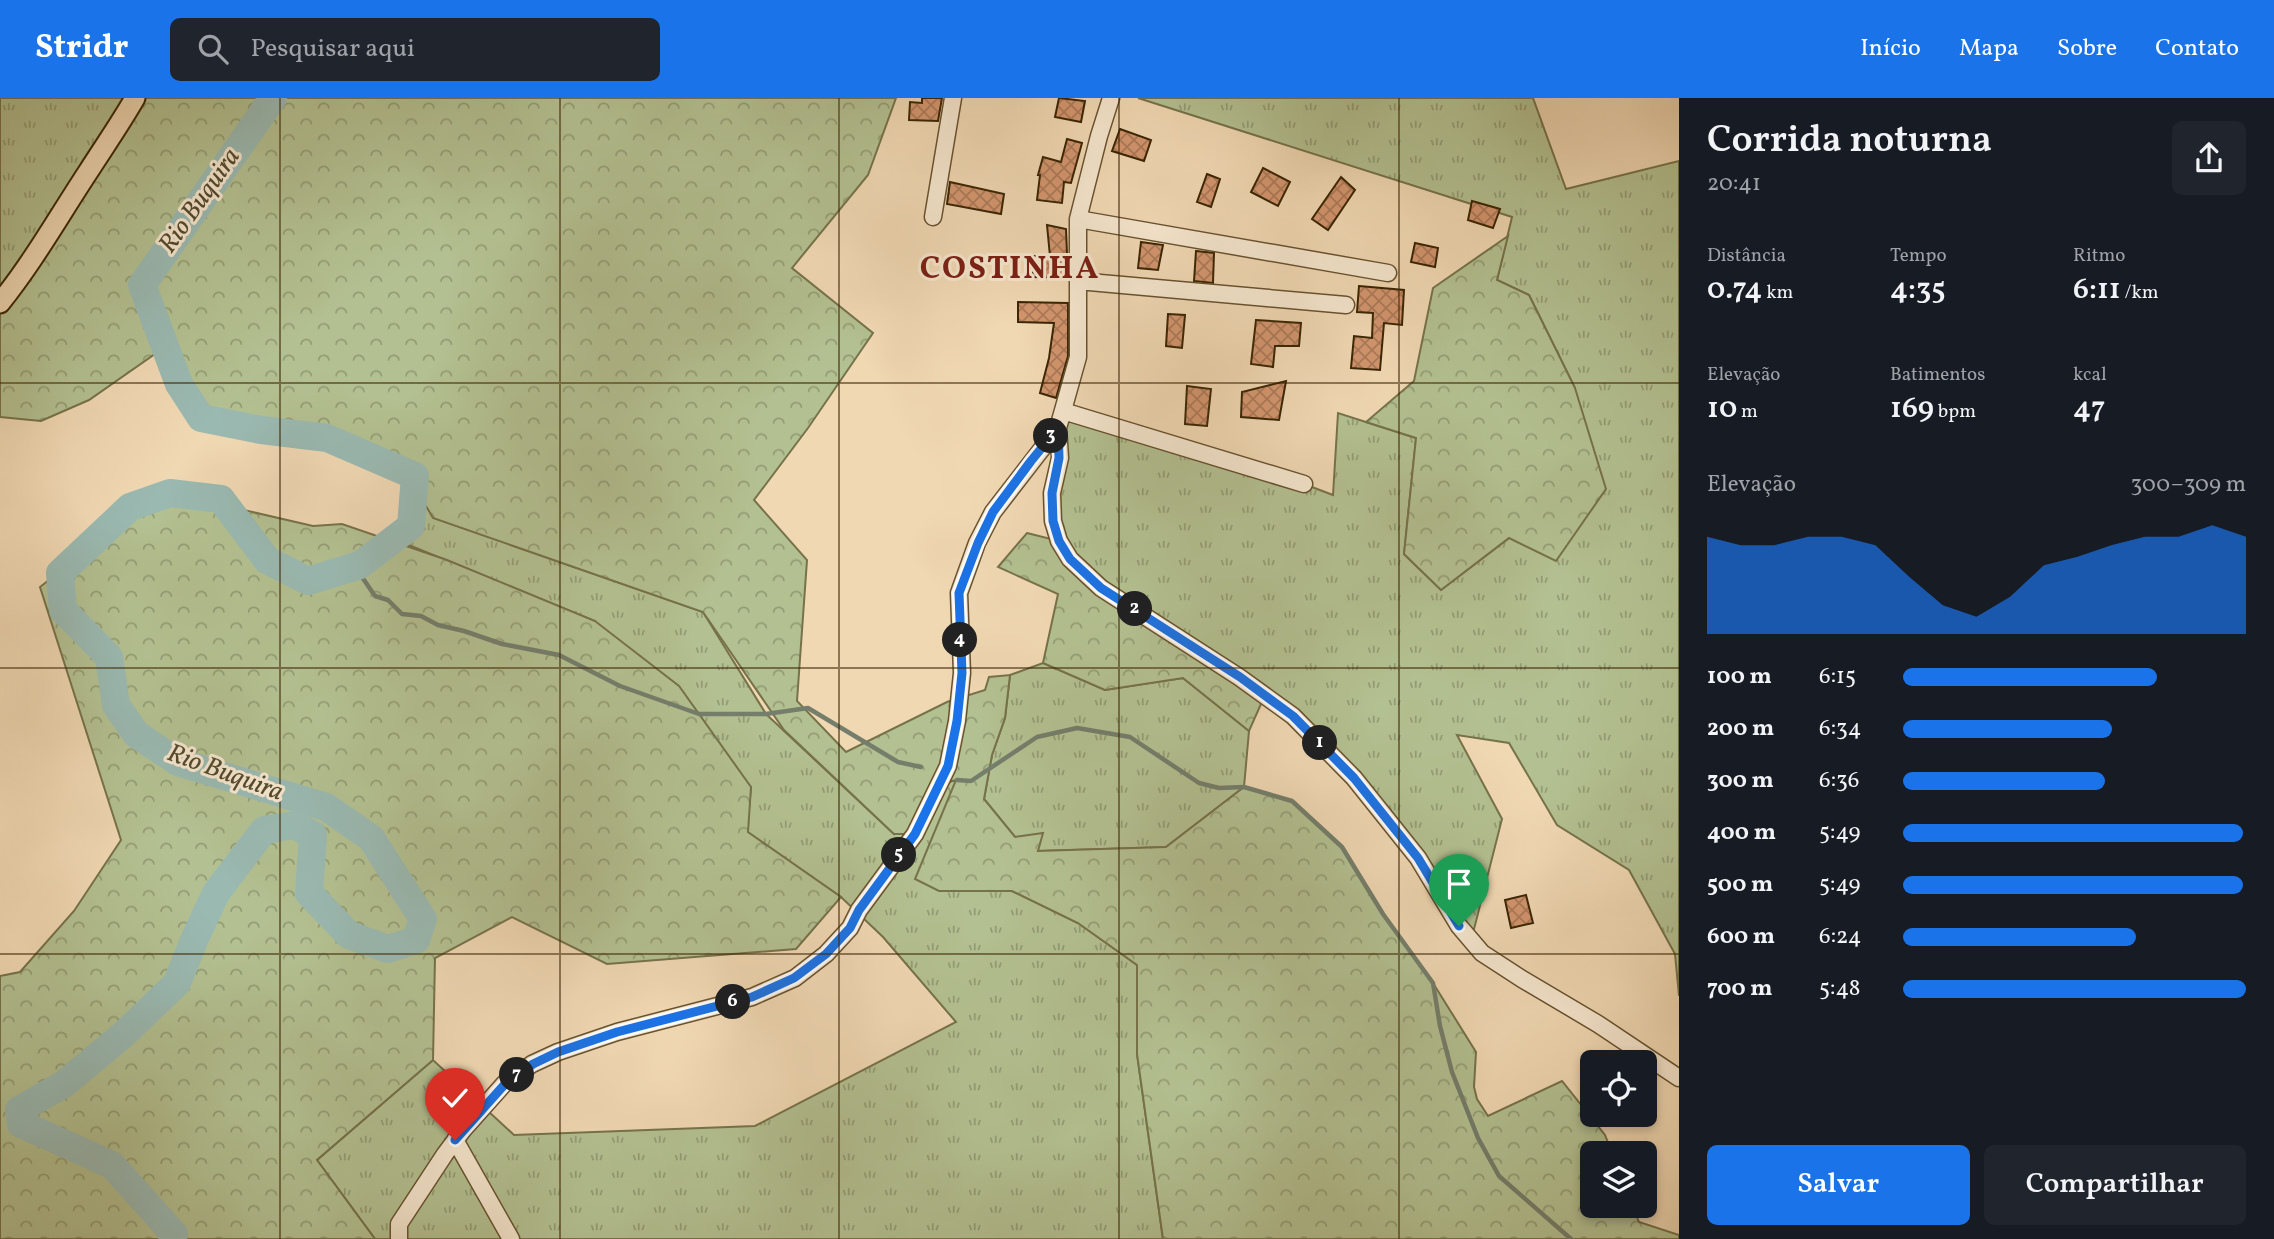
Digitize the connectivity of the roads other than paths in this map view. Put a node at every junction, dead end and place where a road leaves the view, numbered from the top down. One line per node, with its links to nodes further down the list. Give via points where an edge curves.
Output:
1 (135, 98): 8 (main road, via 49,235)
2 (953, 98): 4 (street)
3 (1111, 98): 5 (street)
4 (933, 218)
5 (1078, 219): 6 (street); 7 (street)
6 (1388, 273)
7 (1078, 281): 9 (street); 10 (street, via 1078,357)
8 (0, 303)
9 (1346, 305)
10 (1063, 411): 11 (street); 12 (street)
11 (1058, 428): 13 (street, via 1053,521 1070,559 1101,588 1293,716 1354,778 1418,858 1459,926 1482,953); 14 (street, via 993,512 978,543 959,593 962,673 948,766 915,834 850,928 794,978 752,997 617,1032 533,1064 505,1084)
12 (1304, 484)
13 (1679, 1078)
14 (455, 1140): 15 (street, via 399,1224); 16 (street)
15 (399, 1239)
16 (511, 1239)

